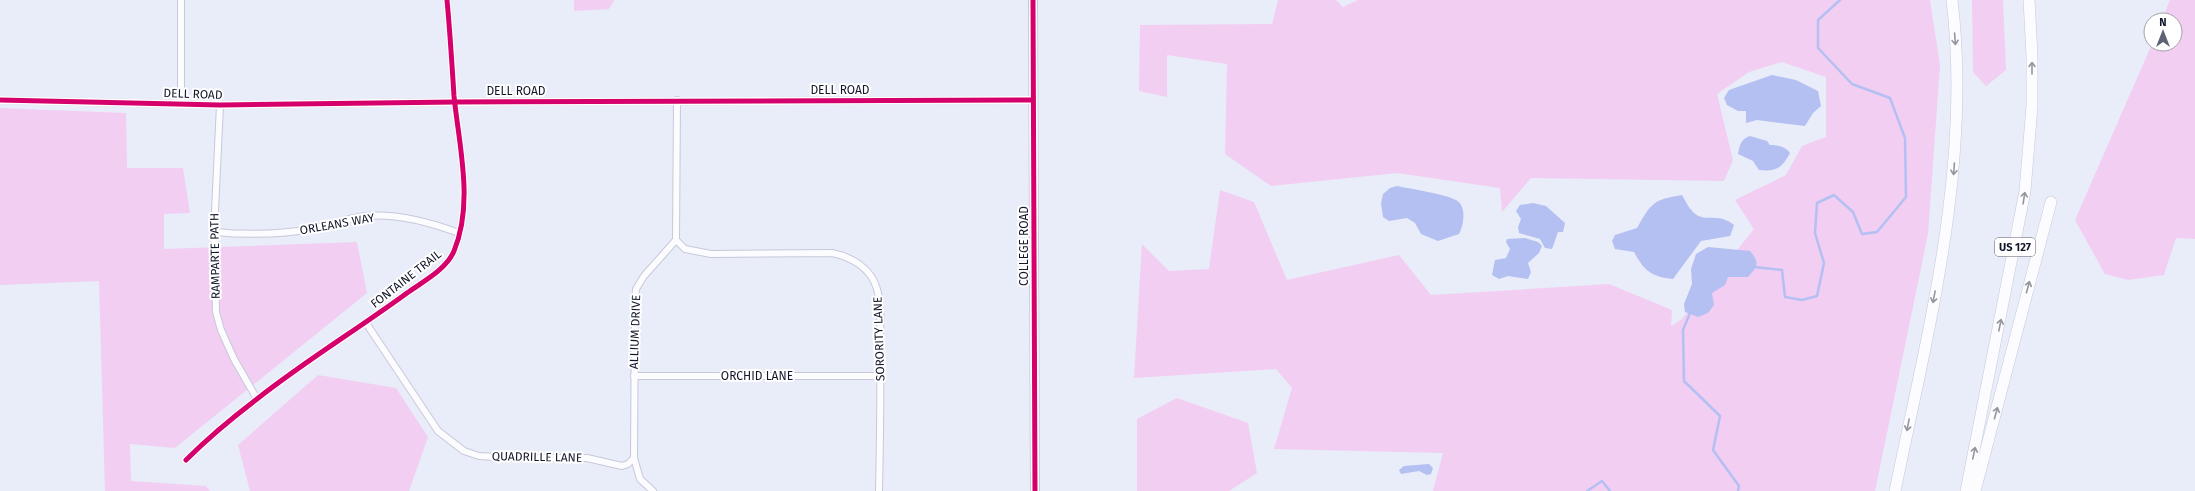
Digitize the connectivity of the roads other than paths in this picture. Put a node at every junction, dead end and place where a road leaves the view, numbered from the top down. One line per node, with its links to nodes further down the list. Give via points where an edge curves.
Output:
1 (181, 0): 10 (street)
2 (447, 0): 9 (street, FONTAINE TRAIL)
3 (1033, 0): 8 (street, COLLEGE ROAD)
4 (1952, 0): 25 (highway, one-way to 25, via 1957,94 1952,188 1942,258)
5 (2029, 0): 26 (highway, US 127, one-way to 5, via 2025,190 2032,91)
6 (0, 100): 10 (street, DELL ROAD)
7 (677, 100): 8 (street, DELL ROAD); 9 (street, DELL ROAD); 15 (street)
8 (1033, 100): 24 (street, COLLEGE ROAD)
9 (456, 102): 11 (street, DELL ROAD); 14 (street, FONTAINE TRAIL, via 463,200)
10 (181, 103): 11 (street, DELL ROAD)
11 (220, 105): 13 (street, RAMPARTE PATH)
12 (2051, 202): 27 (highway, one-way to 12)
13 (214, 232): 14 (street, ORLEANS WAY, via 286,233 364,216 379,216 402,217); 19 (street, RAMPARTE PATH, via 215,299 221,330)
14 (459, 233): 16 (street, FONTAINE TRAIL, via 454,252 448,262)
15 (676, 240): 17 (street, ALLIUM DRIVE, via 644,276 636,289); 18 (street, SORORITY LANE, via 685,249 697,252 832,253 846,256 861,265 877,289 880,302)
16 (366, 323): 19 (street, FONTAINE TRAIL); 20 (street, QUADRILLE LANE, via 438,431 464,451 479,456 508,458 587,458 622,466)
17 (634, 376): 18 (street, ORCHID LANE); 20 (street, ALLIUM DRIVE)
18 (881, 376): 23 (street, SORORITY LANE)
19 (257, 399): 21 (street, FONTAINE TRAIL)
20 (634, 458): 22 (street, via 640,479)
21 (186, 460)
22 (653, 491)
23 (879, 491)
24 (1035, 491)
25 (1895, 491)
26 (1966, 491)
27 (1975, 491)

